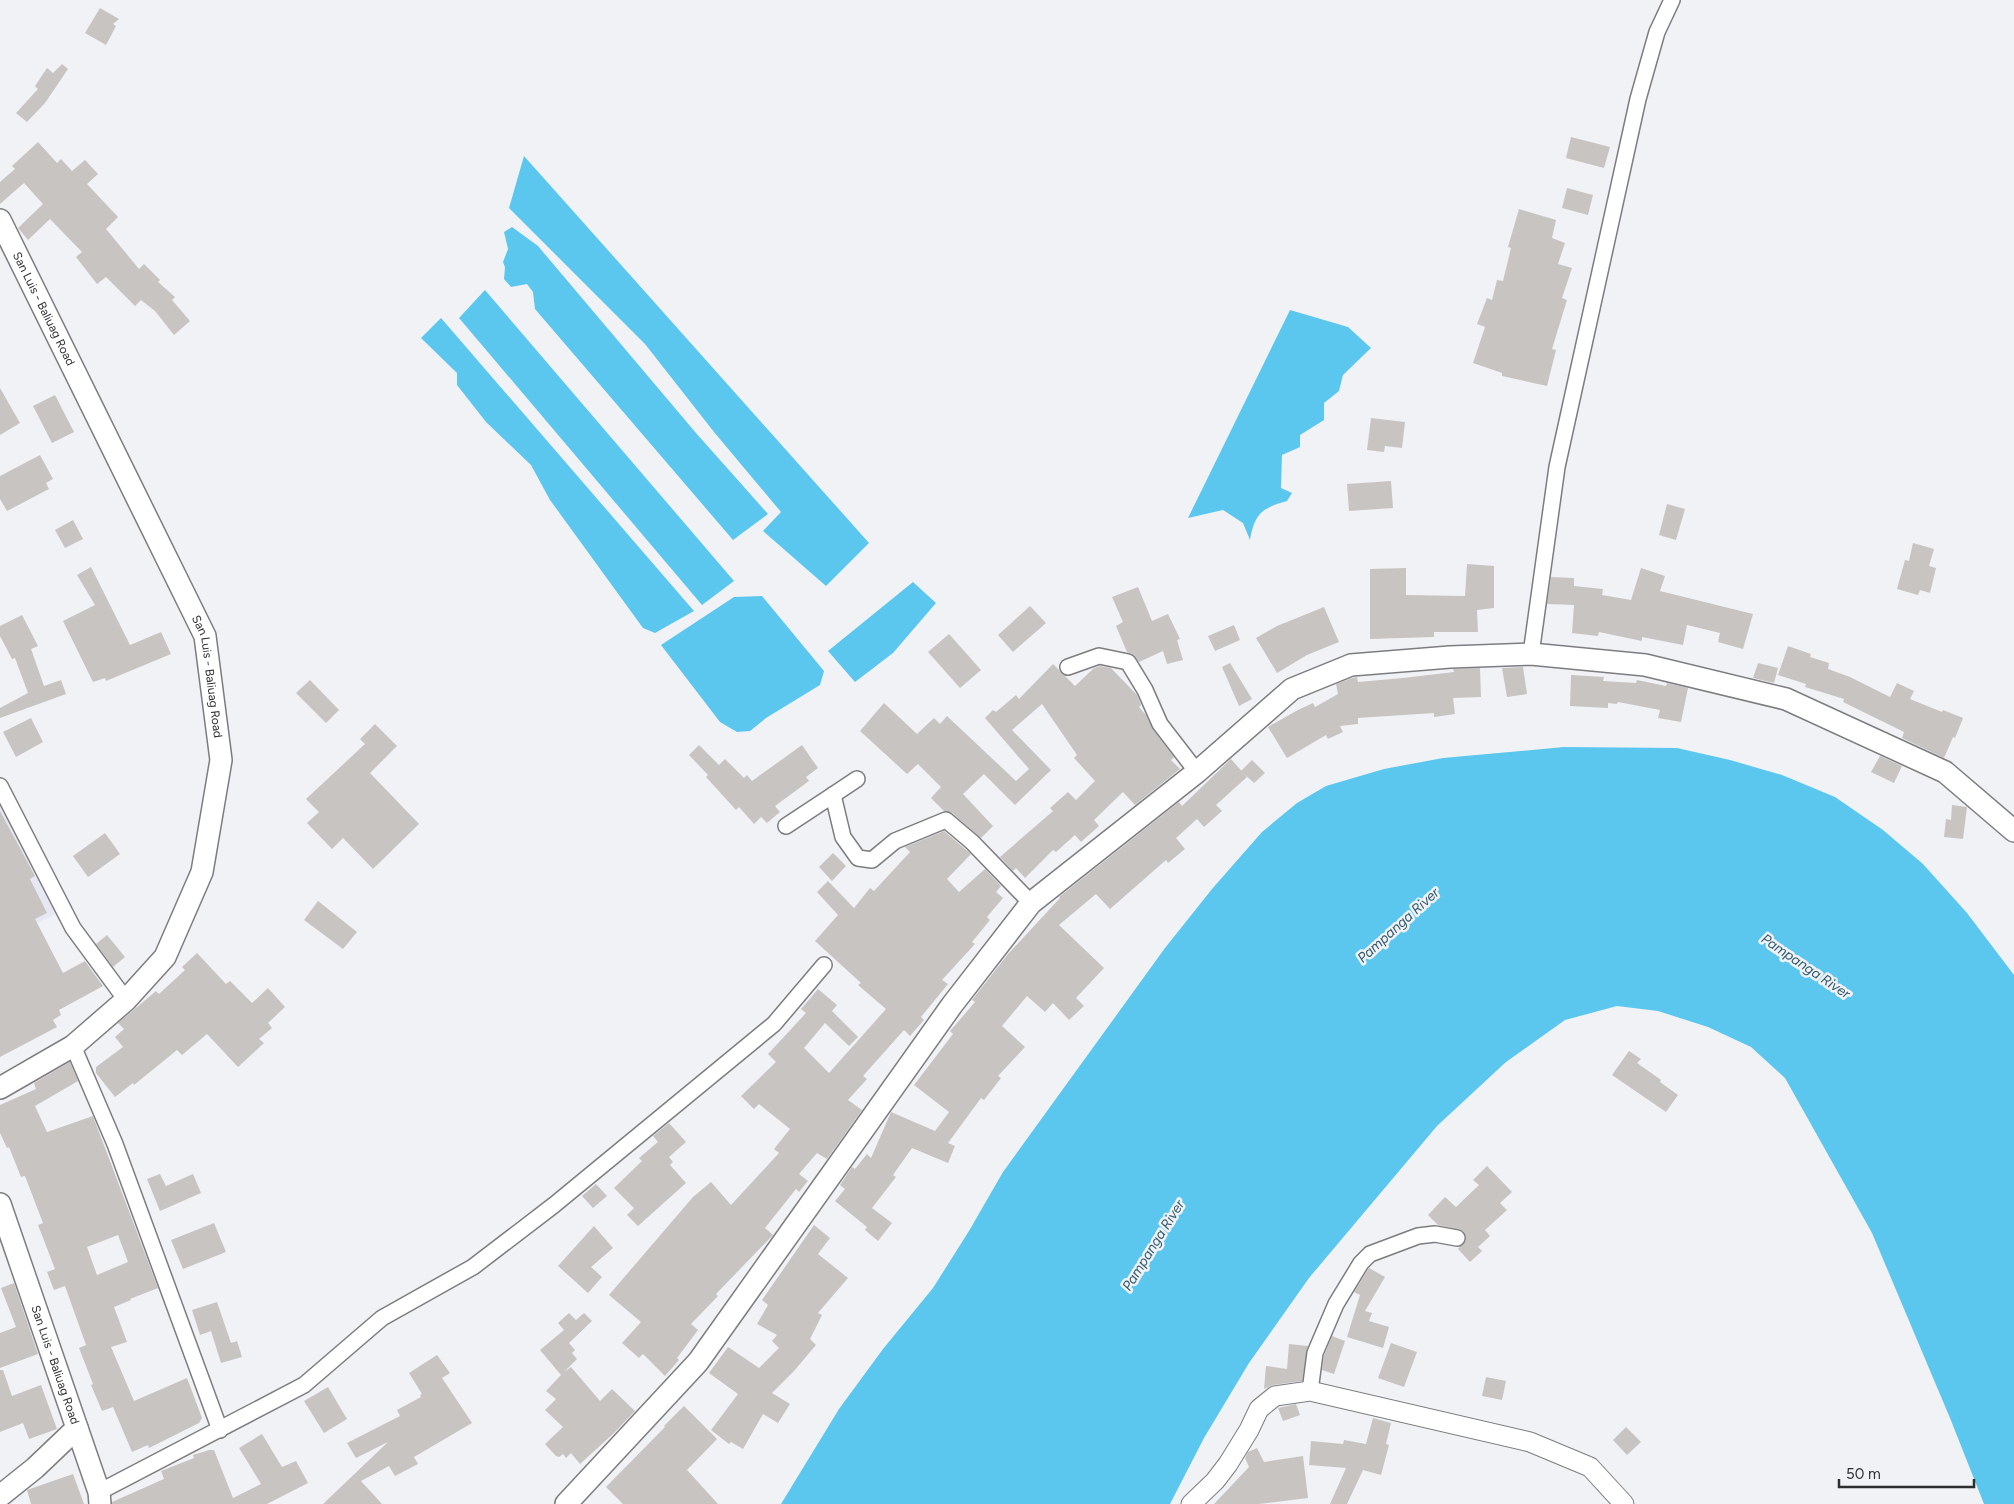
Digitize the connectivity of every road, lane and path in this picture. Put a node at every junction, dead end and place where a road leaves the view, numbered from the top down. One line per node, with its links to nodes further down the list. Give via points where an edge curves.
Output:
1 (1672, 0): 3 (street, via 1657,32 1638,99 1557,467)
2 (0, 220): 13 (main road, San Luis - Baliuag Road, via 205,636 221,760 202,872 166,957)
3 (1531, 654): 5 (main road, via 1351,666 1292,689); 10 (main road, via 1645,665 1786,699 1945,772)
4 (1068, 667): 5 (street, via 1099,656 1128,662 1160,724)
5 (1198, 772): 11 (main road)
6 (856, 779): 8 (street)
7 (0, 786): 13 (street, via 73,928)
8 (833, 795): 9 (street); 11 (street, via 843,837 858,858 872,860 895,841 946,820)
9 (786, 826)
10 (2014, 831)
11 (1031, 903): 23 (main road, via 952,1005 698,1362)
12 (824, 965): 20 (street, via 774,1024 554,1205 473,1267 382,1318 304,1385)
13 (126, 1000): 14 (main road, San Luis - Baliuag Road)
14 (73, 1046): 15 (main road, San Luis - Baliuag Road); 20 (street, via 118,1152)
15 (0, 1088)
16 (0, 1204): 19 (main road, San Luis - Baliuag Road)
17 (1457, 1238): 18 (street, via 1435,1234 1418,1236 1370,1254 1361,1262 1336,1304 1315,1353)
18 (1310, 1391): 24 (street, via 1275,1396 1259,1409 1228,1464); 25 (street, via 1530,1442 1590,1467)
19 (76, 1428): 21 (main road, San Luis - Baliuag Road); 22 (main road)
20 (220, 1430): 22 (street)
21 (0, 1496)
22 (100, 1498)
23 (566, 1504)
24 (1191, 1504)
25 (1624, 1504)

